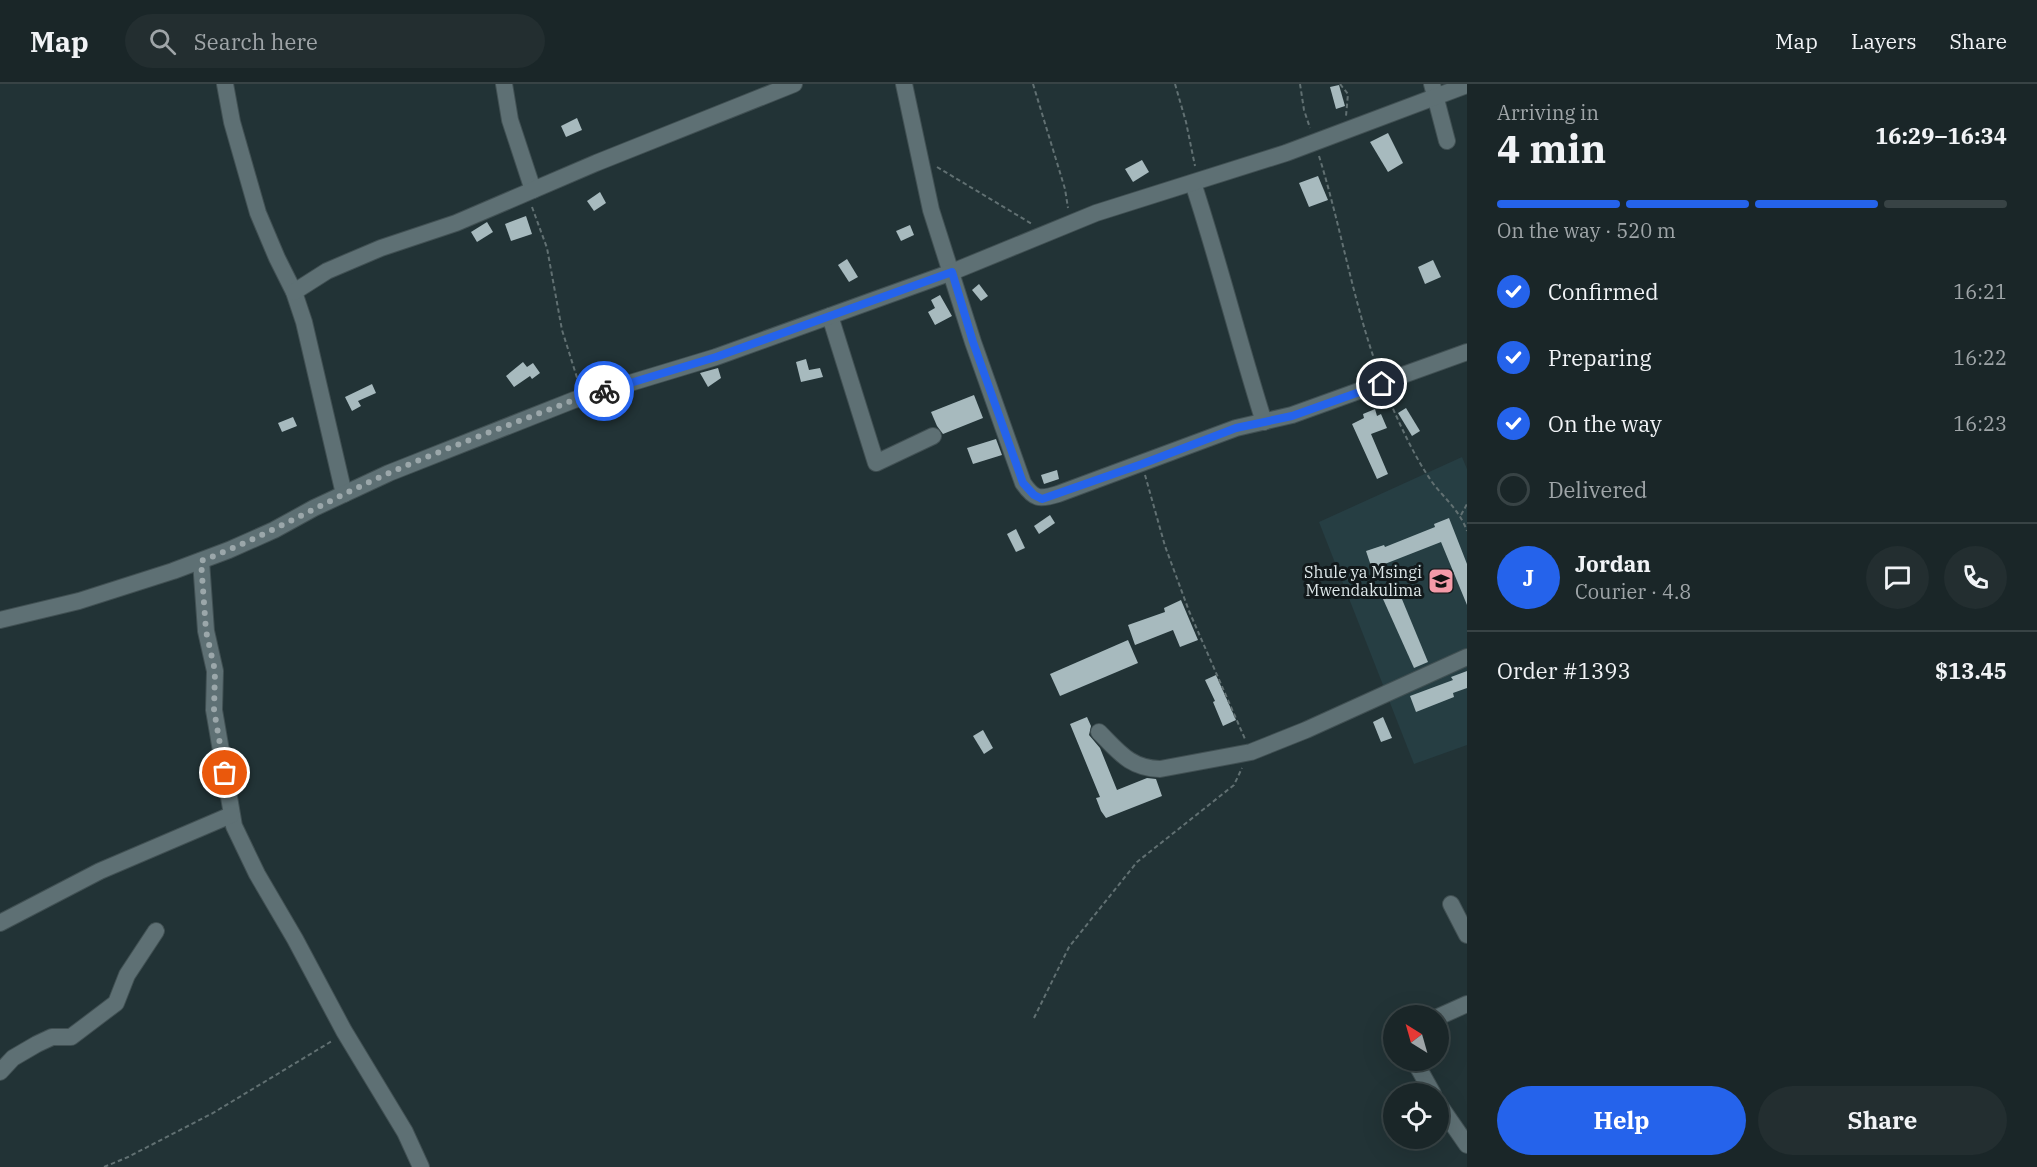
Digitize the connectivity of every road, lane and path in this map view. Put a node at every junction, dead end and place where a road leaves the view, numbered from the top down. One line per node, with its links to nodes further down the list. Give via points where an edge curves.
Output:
1 (225, 84): 20 (street, via 258,213)
2 (504, 84): 16 (street)
3 (794, 84): 16 (street)
4 (904, 84): 14 (street)
5 (1034, 84): 17 (path, via 1065,189)
6 (1175, 84): 15 (path, via 1197,173)
7 (1300, 84): 13 (path)
8 (1340, 84): 11 (path, via 1347,91 1349,103)
9 (1467, 85): 10 (street)
10 (1434, 90): 11 (street); 12 (street)
11 (1340, 133): 13 (street)
12 (1447, 141)
13 (1314, 143): 15 (street); 23 (path)
14 (920, 158): 18 (path); 19 (street, via 931,210)
15 (1193, 183): 17 (street); 25 (street)
16 (530, 192): 20 (street, via 381,248 327,271); 24 (path, via 547,248 562,330)
17 (1071, 224): 18 (street)
18 (1048, 233): 19 (street)
19 (952, 272): 21 (street); 27 (street, via 973,342 1028,490 1042,499)
20 (294, 292): 28 (street, via 314,357)
21 (830, 316): 24 (street); 26 (street, via 876,463)
22 (1467, 352): 23 (street)
23 (1382, 384): 25 (street); 30 (path, via 1432,481)
24 (583, 398): 28 (street)
25 (1264, 422): 27 (street, via 1236,428)
26 (933, 436)
27 (1142, 464): 36 (path, via 1189,612)
28 (344, 494): 32 (street)
29 (1467, 504): 30 (path)
30 (1461, 515): 31 (path)
31 (1467, 531)
32 (201, 561): 33 (street, via 79,601); 37 (street, via 206,631 215,671 214,710)
33 (0, 620)
34 (1467, 657): 36 (street)
35 (1099, 732): 36 (street, via 1123,757 1147,768)
36 (1251, 752): 44 (path, via 1234,785 1137,862 1069,947)
37 (231, 816): 39 (street, via 100,871); 45 (street, via 257,874)
38 (1451, 904): 41 (street)
39 (0, 923)
40 (156, 931): 46 (street, via 127,975 116,1003 71,1037 52,1037 37,1044 13,1058)
41 (1467, 935)
42 (1467, 1004): 43 (street)
43 (1449, 1012)
44 (1034, 1018)
45 (344, 1031): 49 (path, via 213,1113); 50 (street, via 405,1132)
46 (0, 1072)
47 (1449, 1119): 48 (street)
48 (1467, 1145)
49 (104, 1167)
50 (421, 1167)

